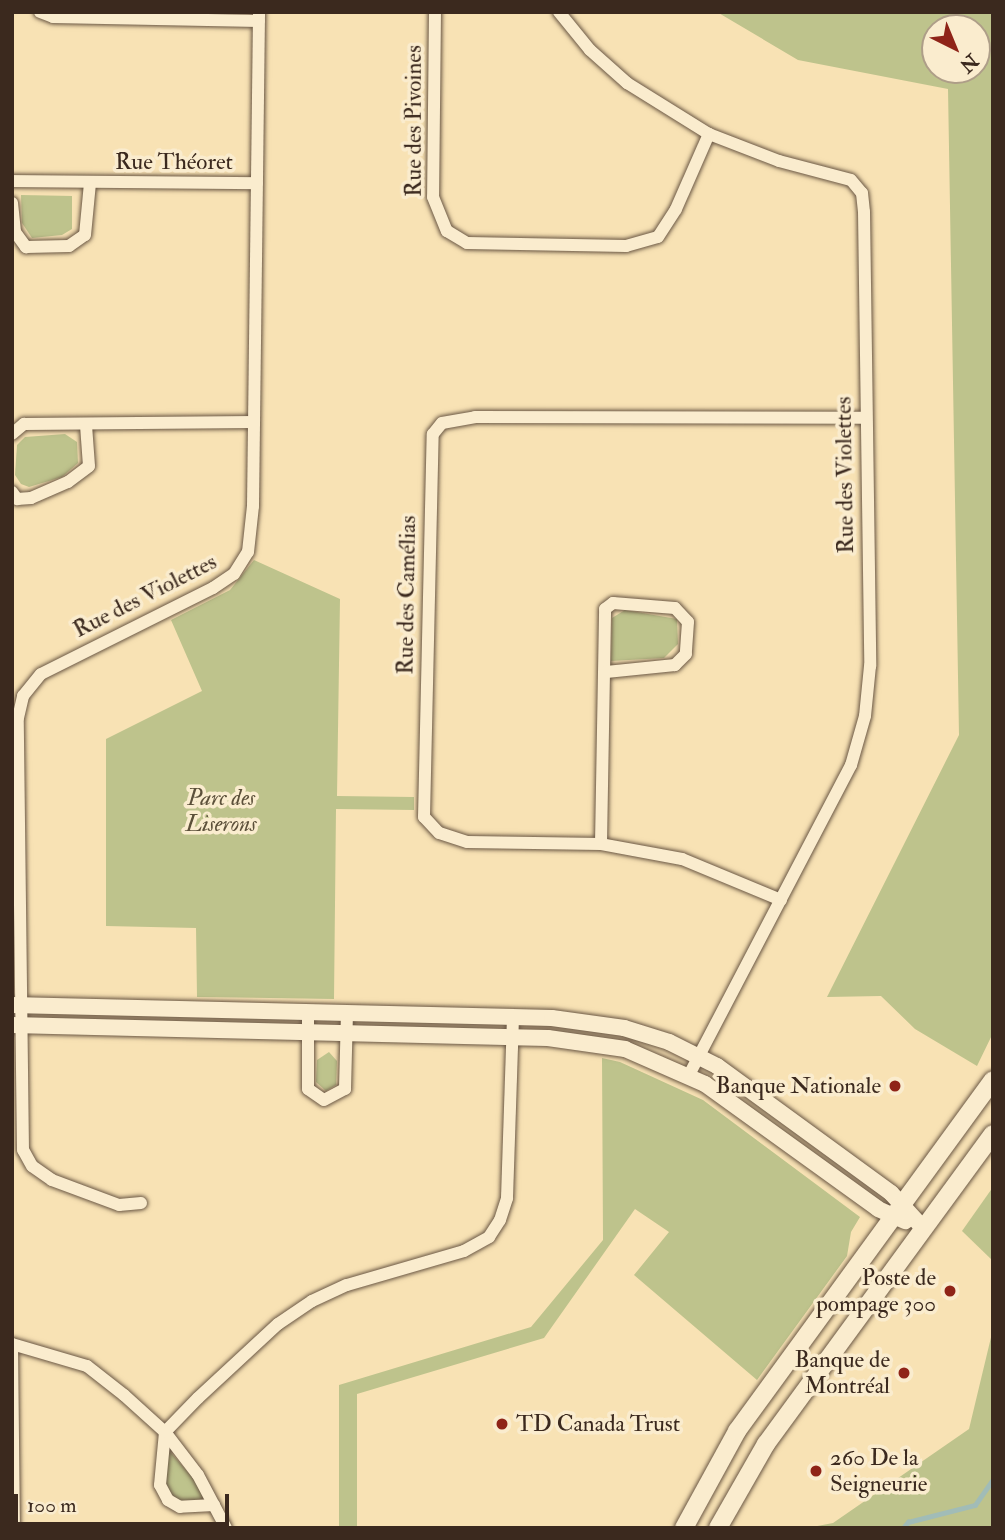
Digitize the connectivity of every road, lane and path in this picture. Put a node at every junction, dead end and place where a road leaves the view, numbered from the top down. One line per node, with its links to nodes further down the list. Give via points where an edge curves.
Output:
1 (40, 12): 4 (street, via 53,18)
2 (435, 12): 5 (street, Rue des Pivoines, via 433,197 447,231 467,243 626,246 658,237 676,209)
3 (559, 12): 5 (street, Rue des Violettes, via 590,50 627,83)
4 (259, 17): 7 (street, Rue des Violettes)
5 (709, 134): 10 (street, Rue des Violettes, via 779,161 851,180 862,193)
6 (12, 181): 8 (street, Rue Théoret)
7 (257, 183): 8 (street, Rue Théoret); 11 (street, Rue des Violettes)
8 (90, 184): 9 (street, Rue Théoret, via 85,235 69,246 26,247 15,232)
9 (12, 203)
10 (864, 418): 16 (street, Rue des Camélias, via 475,417 442,423 433,434 424,817 439,833 467,842); 17 (street, Rue des Violettes, via 870,666 865,716 851,765)
11 (254, 422): 12 (street); 18 (street, Rue des Violettes, via 251,536 238,569 214,588 48,669 23,696 18,726)
12 (86, 425): 13 (street, via 24,424); 14 (street, via 89,466 68,482 31,498 17,499)
13 (12, 434)
14 (12, 492)
15 (606, 673): 15 (street, via 675,665 686,654 688,622 676,608 613,603 605,610 603,629); 16 (street)
16 (601, 844): 17 (street, Rue des Camélias, via 682,859)
17 (781, 900): 26 (street, Rue des Violettes)
18 (16, 1005): 19 (street); 22 (street, Rue des Violettes)
19 (308, 1013): 20 (street); 23 (street)
20 (347, 1014): 21 (street); 24 (street)
21 (513, 1018): 25 (street); 26 (street, via 611,1024)
22 (16, 1026): 23 (street); 30 (street, Rue des Violettes, via 20,1120 27,1159 45,1177 110,1203)
23 (308, 1034): 24 (street); 24 (street, via 307,1089 324,1100 345,1089)
24 (347, 1035): 25 (street)
25 (513, 1038): 27 (street, via 602,1044 650,1056); 34 (street, via 507,1198 489,1237 464,1251 347,1285 313,1301 278,1324)
26 (699, 1056): 27 (street, Rue des Violettes); 31 (street, via 758,1095)
27 (689, 1074): 31 (street)
28 (993, 1080): 31 (main road)
29 (993, 1134): 32 (main road)
30 (141, 1203)
31 (898, 1210): 32 (street); 38 (main road, via 737,1430)
32 (923, 1228): 39 (main road, via 766,1444)
33 (12, 1344): 34 (street, via 87,1366); 36 (street)
34 (166, 1432): 35 (street); 35 (street, via 159,1468 168,1500 180,1507)
35 (214, 1505): 37 (street)
36 (14, 1528)
37 (226, 1528)
38 (684, 1528)
39 (718, 1528)

